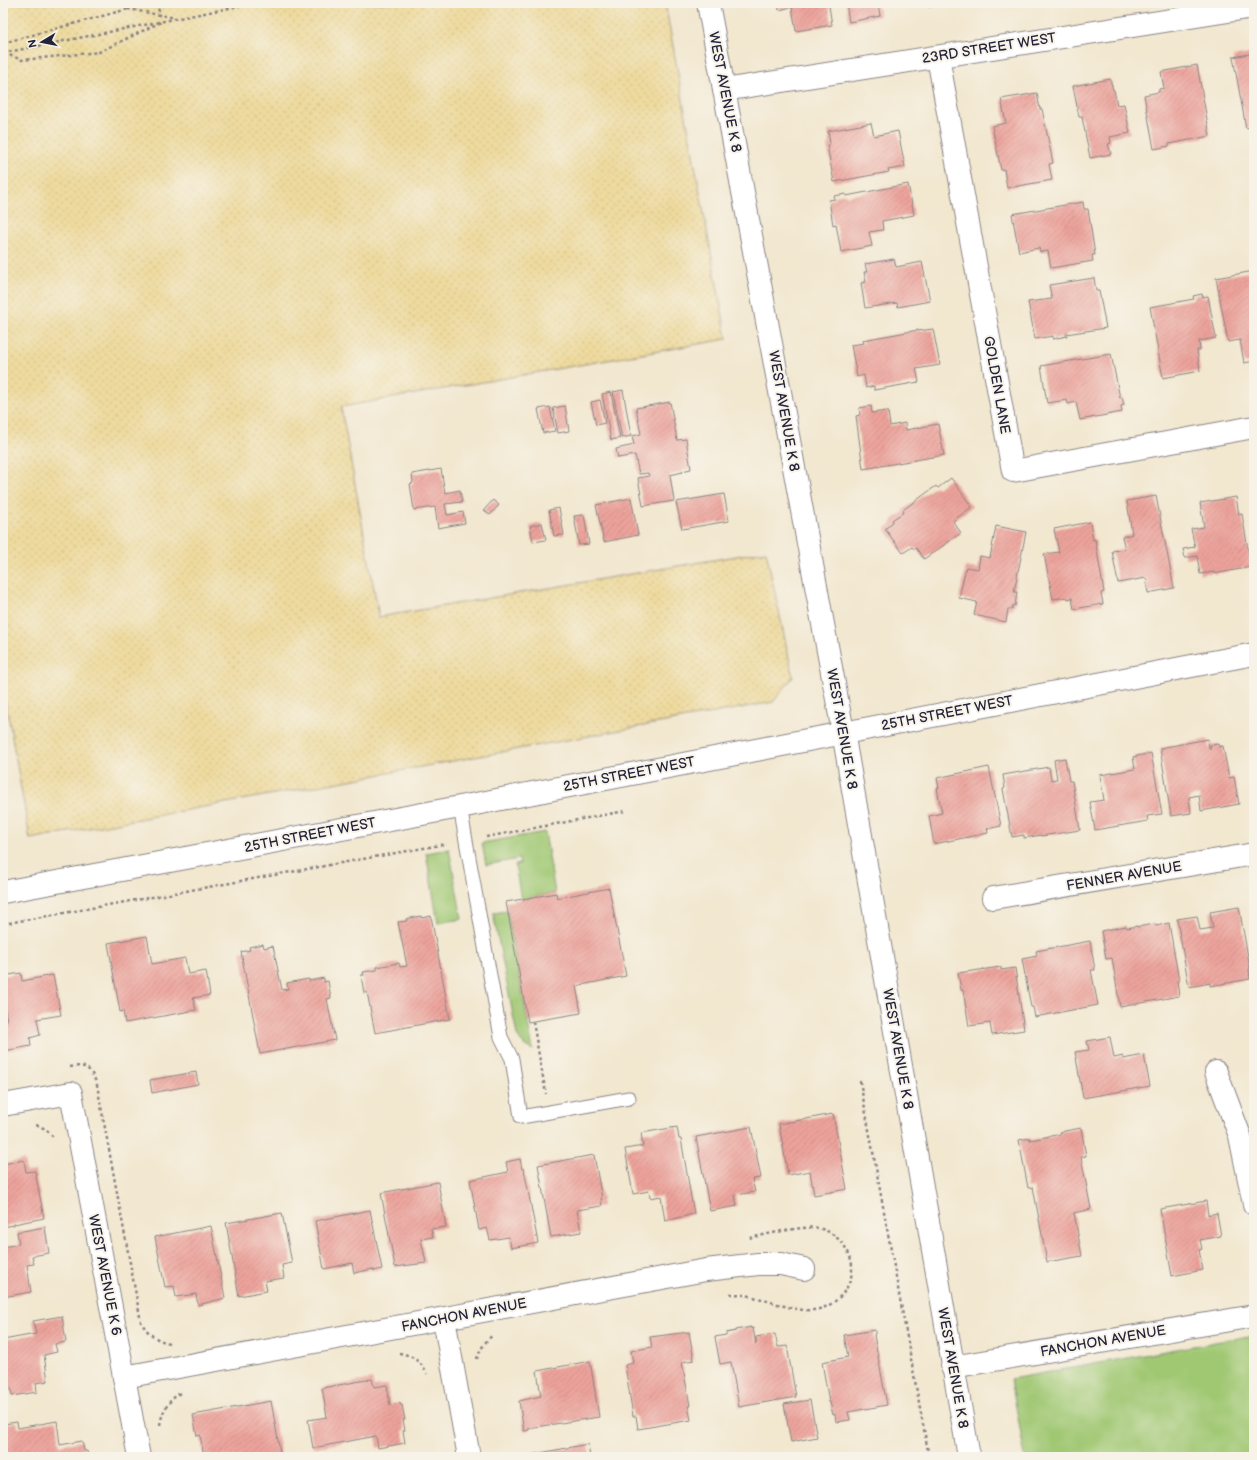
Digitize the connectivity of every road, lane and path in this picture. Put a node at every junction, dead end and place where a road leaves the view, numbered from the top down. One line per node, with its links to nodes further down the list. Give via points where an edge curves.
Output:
1 (126, 3): 6 (path)
2 (156, 3): 7 (path)
3 (254, 3): 8 (path)
4 (708, 3): 13 (street, WEST AVENUE K 8)
5 (1254, 7): 12 (street, 23RD STREET WEST)
6 (128, 9): 7 (path); 10 (path)
7 (160, 15): 8 (path)
8 (178, 18): 9 (path)
9 (165, 21): 11 (path); 11 (path, via 99,52 22,60)
10 (3, 43)
11 (3, 53)
12 (938, 57): 13 (street, 23RD STREET WEST); 14 (street, GOLDEN LANE, via 1013,471)
13 (724, 90): 16 (street, WEST AVENUE K 8)
14 (1254, 426)
15 (1254, 654): 16 (street, 25TH STREET WEST)
16 (843, 732): 17 (street, 25TH STREET WEST); 43 (street, WEST AVENUE K 8)
17 (460, 806): 19 (lane); 21 (street, 25TH STREET WEST)
18 (625, 811): 19 (path)
19 (466, 840): 23 (path); 30 (lane, via 501,1038 512,1059 521,1117)
20 (1254, 854): 22 (street, FENNER AVENUE)
21 (3, 892)
22 (994, 898)
23 (3, 924)
24 (533, 1022): 30 (path)
25 (68, 1068): 40 (path, via 88,1068 97,1085 141,1322 154,1337 161,1341)
26 (1216, 1072): 33 (street, via 1240,1136)
27 (860, 1081): 50 (path)
28 (629, 1098): 30 (lane)
29 (3, 1105): 45 (street, WEST AVENUE K 6, via 71,1093)
30 (549, 1112)
31 (34, 1125): 32 (path, via 46,1129)
32 (55, 1140)
33 (1254, 1204)
34 (745, 1239): 36 (path, via 808,1228 826,1231 836,1237 849,1254 852,1266 851,1279 839,1298 831,1305 806,1311 745,1295)
35 (804, 1269): 38 (street, FANCHON AVENUE, via 781,1264 758,1264 706,1270)
36 (727, 1294)
37 (1254, 1316): 43 (street, FANCHON AVENUE)
38 (444, 1319): 45 (street, FANCHON AVENUE); 49 (street)
39 (498, 1333): 42 (path, via 490,1337 483,1346)
40 (176, 1343)
41 (398, 1352): 44 (path, via 415,1359)
42 (476, 1365)
43 (952, 1367): 51 (street, WEST AVENUE K 8)
44 (428, 1375)
45 (124, 1377): 48 (street, WEST AVENUE K 6)
46 (181, 1392): 47 (path, via 165,1410 160,1424)
47 (161, 1430)
48 (139, 1457)
49 (469, 1457)
50 (929, 1457)
51 (969, 1457)

